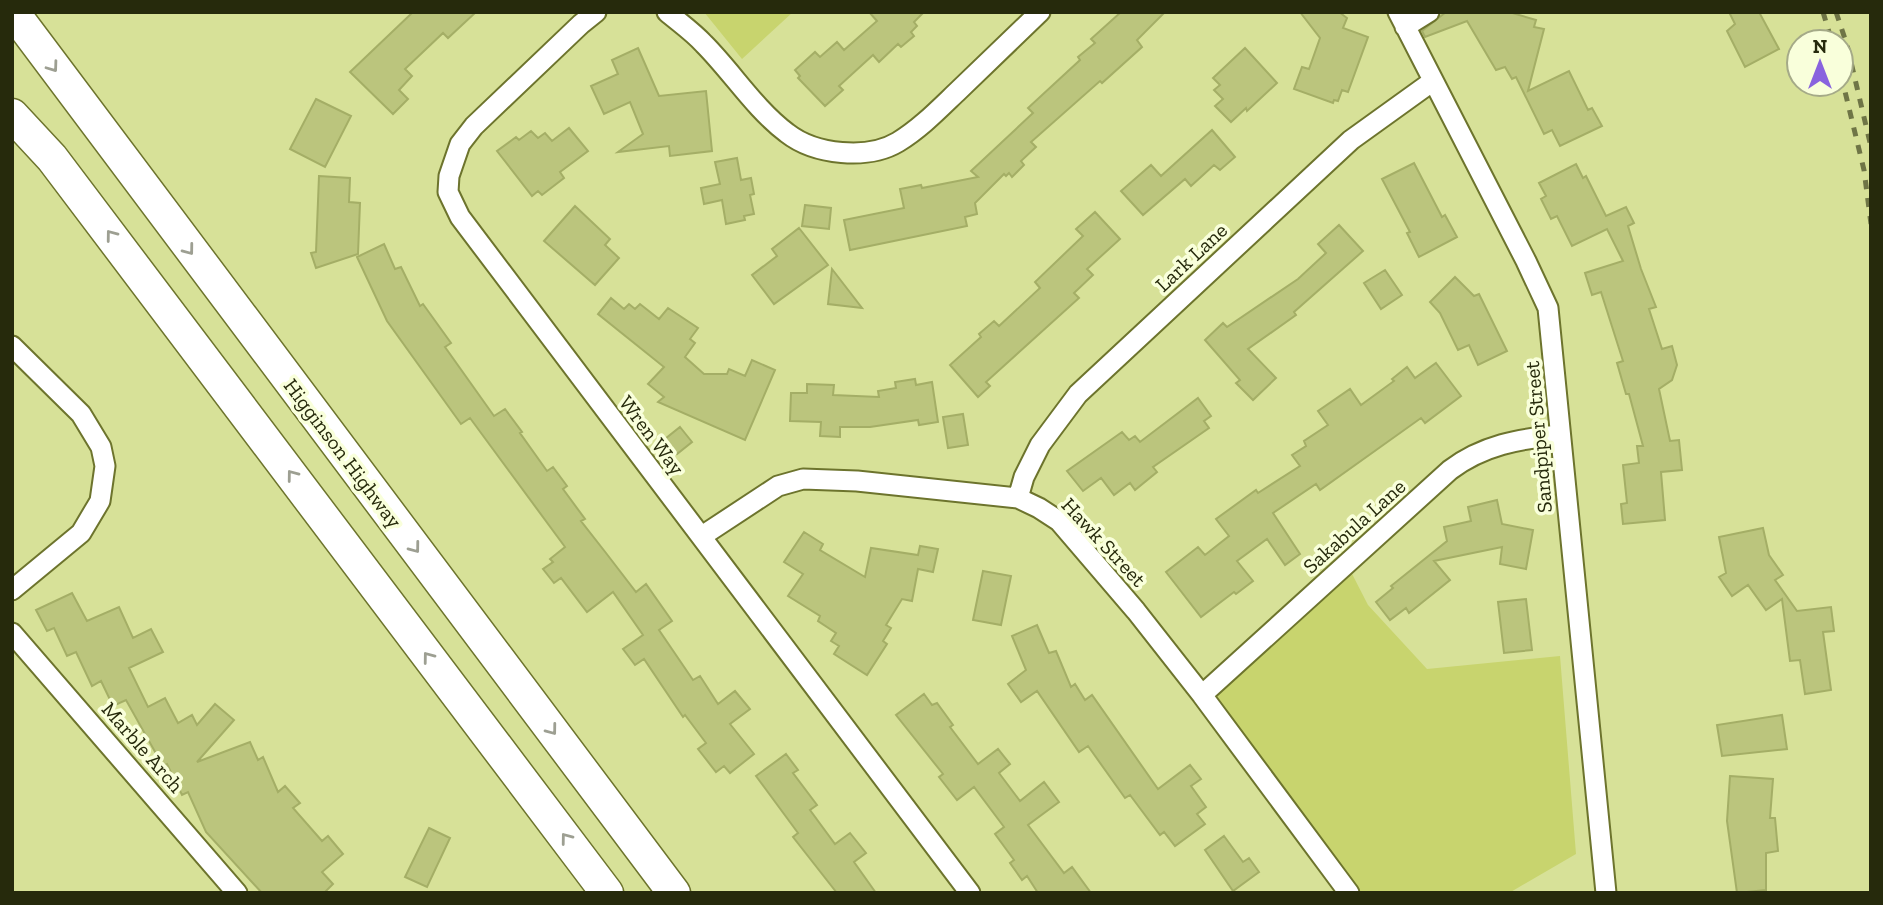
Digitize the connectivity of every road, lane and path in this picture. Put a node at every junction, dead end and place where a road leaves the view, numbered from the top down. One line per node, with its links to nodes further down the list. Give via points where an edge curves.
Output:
1 (13, 12): 18 (highway, Higginson Highway, one-way to 18)
2 (596, 12): 12 (street, Wren Way, via 474,126 451,166 448,192 470,232)
3 (667, 12): 4 (street, via 702,42 788,134 808,146 854,152 898,142 933,115)
4 (1040, 12)
5 (1429, 12): 6 (street)
6 (1402, 19): 7 (street, Sandpiper Street)
7 (1433, 81): 10 (street, Sandpiper Street, via 1548,308); 11 (street, Lark Lane, via 1351,140 1078,394 1040,445)
8 (12, 115): 17 (highway, one-way to 8, via 52,158)
9 (12, 346): 13 (street, via 81,414 101,447 105,466 100,501 80,533)
10 (1559, 435): 15 (street, Sakabula Lane, via 1524,438 1466,458); 21 (street, Sandpiper Street)
11 (1018, 498): 12 (street, Hawk Street, via 803,479 778,486); 15 (street, Hawk Street, via 1059,521)
12 (702, 536): 19 (street, Wren Way)
13 (12, 590)
14 (12, 633): 16 (street, Marble Arch)
15 (1202, 695): 20 (street, Hawk Street)
16 (237, 893)
17 (607, 893)
18 (674, 893)
19 (970, 893)
20 (1349, 893)
21 (1606, 893)

